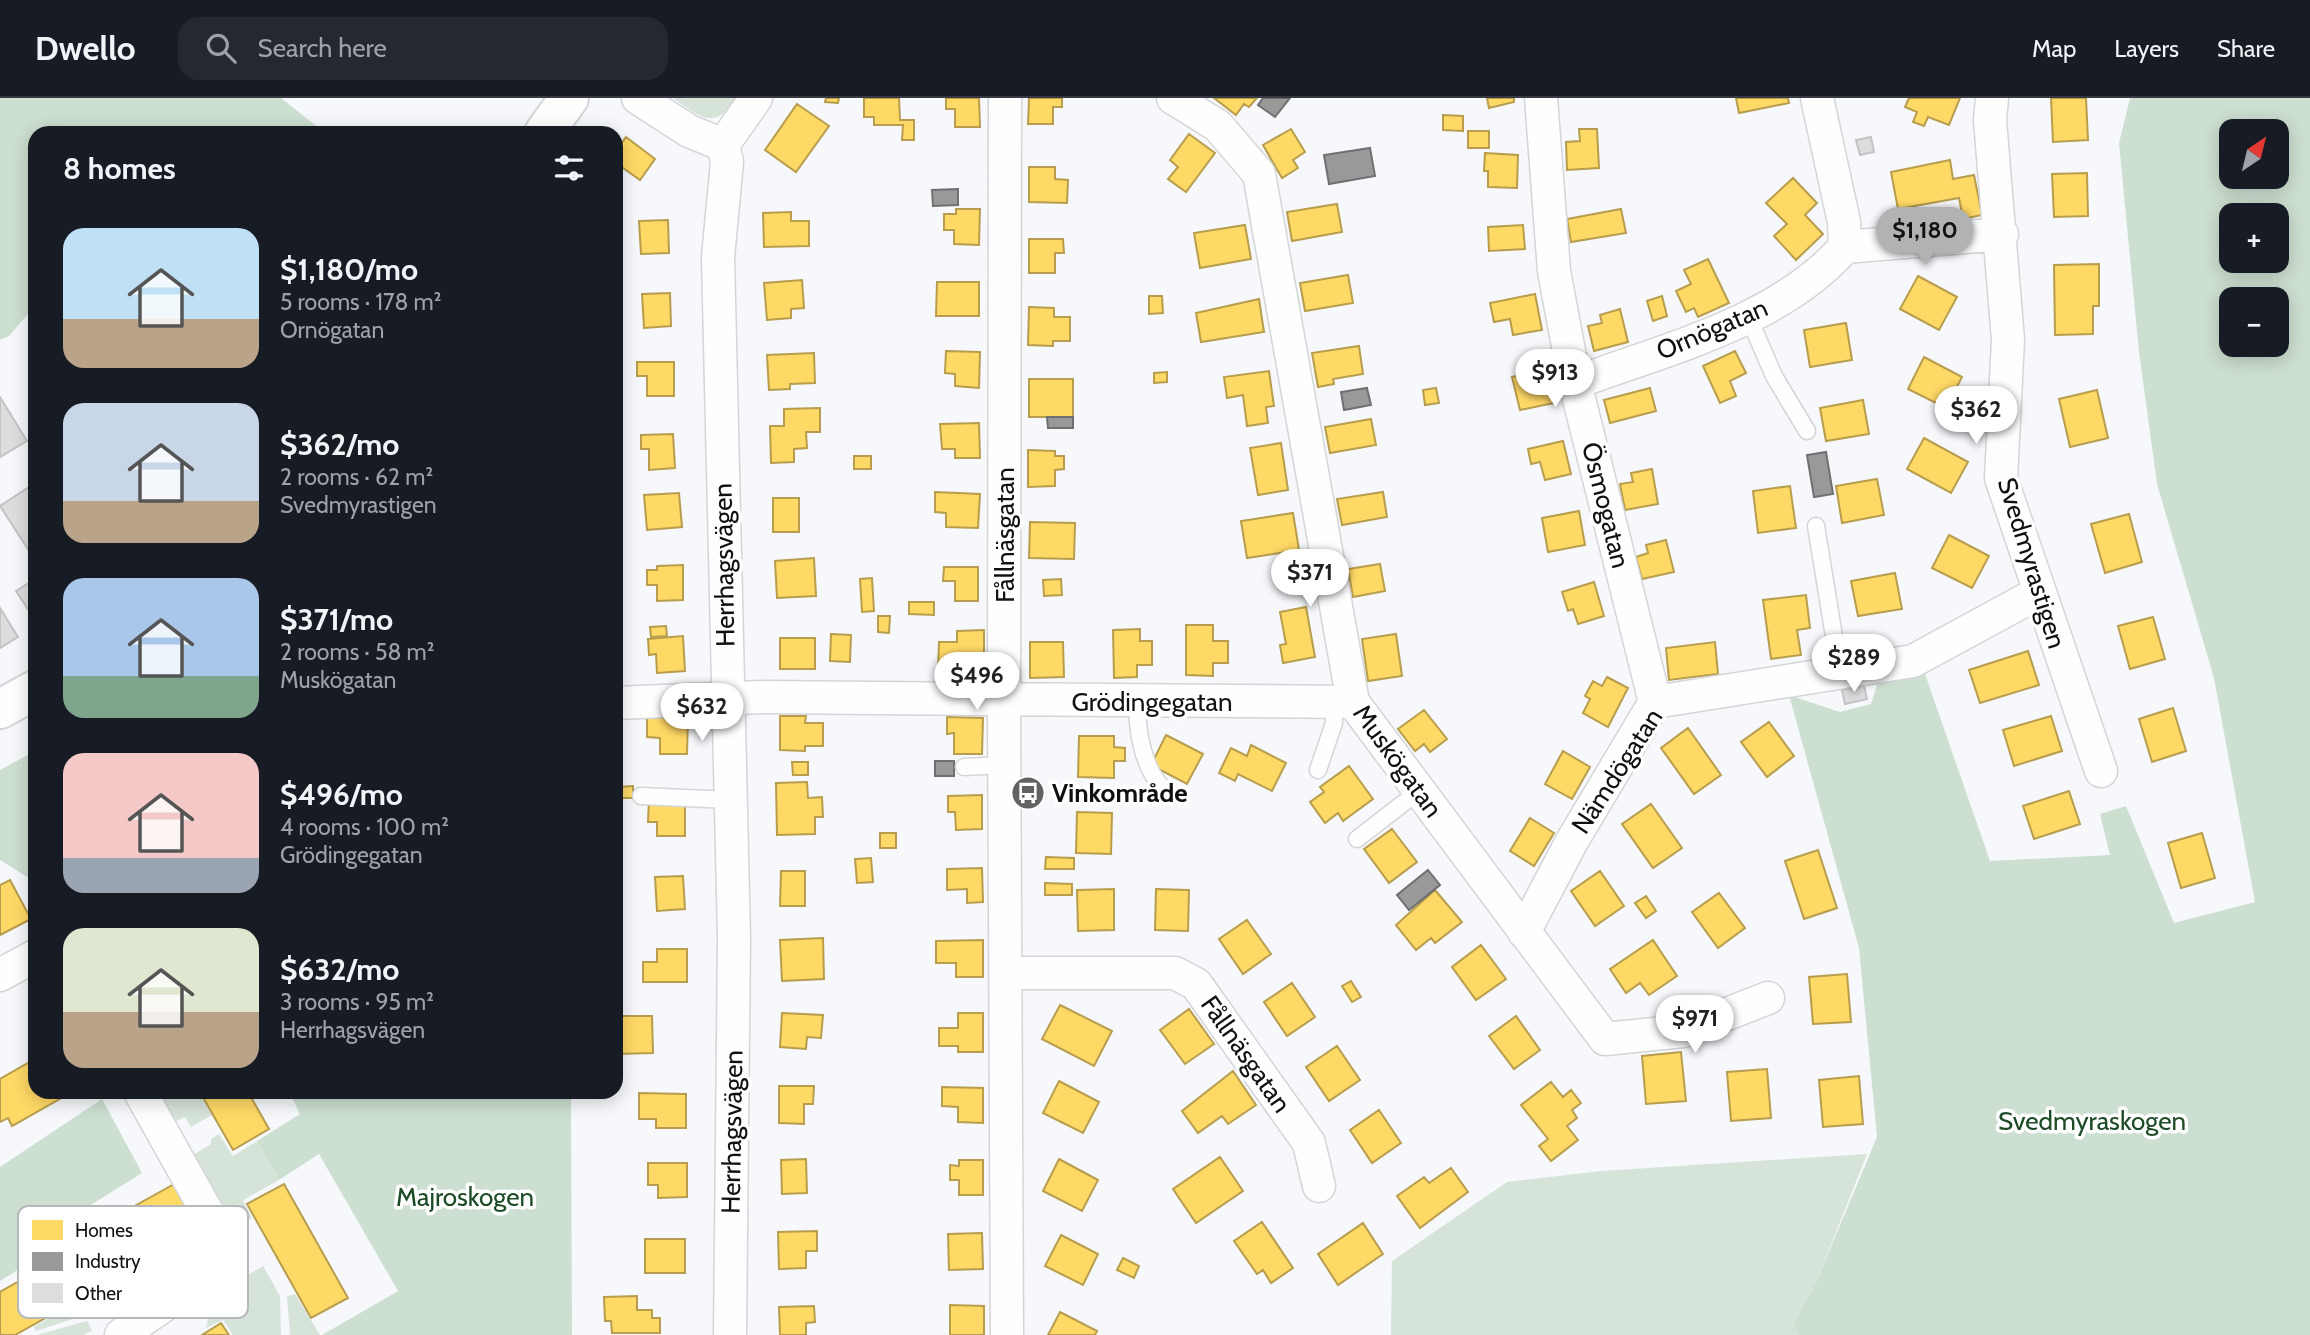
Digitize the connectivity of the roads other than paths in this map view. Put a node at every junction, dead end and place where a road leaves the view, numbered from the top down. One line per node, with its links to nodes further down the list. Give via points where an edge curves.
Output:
1 (569, 98): 9 (street)
2 (638, 98): 10 (street, via 689,131)
3 (756, 98): 10 (street)
4 (1005, 98): 21 (street, Fållnäsgatan)
5 (1173, 98): 23 (street, Muskögatan, via 1218,126 1259,174)
6 (1541, 98): 14 (street, Ösmogatan, via 1554,271)
7 (1817, 98): 12 (street, via 1844,222)
8 (1992, 98): 11 (street, Svedmyrastigen, via 1990,120)
9 (549, 126)
10 (723, 145): 20 (street, Herrhagsvägen, via 727,162 718,257)
11 (2002, 234): 12 (street); 17 (street, Svedmyrastigen, via 2008,340 2001,478)
12 (1845, 247): 13 (street, Ornögatan, via 1826,268)
13 (1749, 318): 14 (street, Ornögatan); 15 (lane, via 1774,376)
14 (1576, 383): 24 (street, Ösmogatan)
15 (1807, 430)
16 (1816, 526): 18 (lane)
17 (2038, 593): 18 (street, Nämdögatan, via 1913,661); 30 (street, Svedmyrastigen)
18 (1840, 673): 24 (street, Nämdögatan)
19 (28, 694): 26 (street)
20 (726, 700): 21 (street, Grödingegatan, via 761,696); 25 (street, Grödingegatan); 34 (street, Herrhagsvägen)
21 (1004, 701): 22 (street, Grödingegatan); 27 (street, Fållnäsgatan)
22 (1137, 702): 23 (street, Grödingegatan); 31 (lane, via 1150,773)
23 (1344, 702): 29 (lane); 32 (street, Muskögatan)
24 (1655, 702): 36 (street, Nämdögatan)
25 (623, 704)
26 (0, 709)
27 (1004, 765): 28 (lane); 38 (street, Fållnäsgatan)
28 (964, 767)
29 (1318, 770)
30 (2101, 771)
31 (1161, 786)
32 (1419, 791): 35 (lane); 36 (street, Muskögatan)
33 (641, 796): 34 (lane)
34 (730, 800): 46 (street, Herrhagsvägen, via 734,937)
35 (1357, 839)
36 (1524, 932): 40 (street, Muskögatan, via 1605,1039 1684,1031)
37 (28, 960): 39 (street)
38 (1006, 973): 42 (street, Fållnäsgatan, via 1175,973 1196,984 1309,1143); 47 (street, Fållnäsgatan)
39 (0, 975)
40 (1768, 998)
41 (144, 1099): 43 (street)
42 (1319, 1186)
43 (204, 1206)
44 (146, 1318): 45 (street)
45 (121, 1335)
46 (730, 1335)
47 (1007, 1335)

